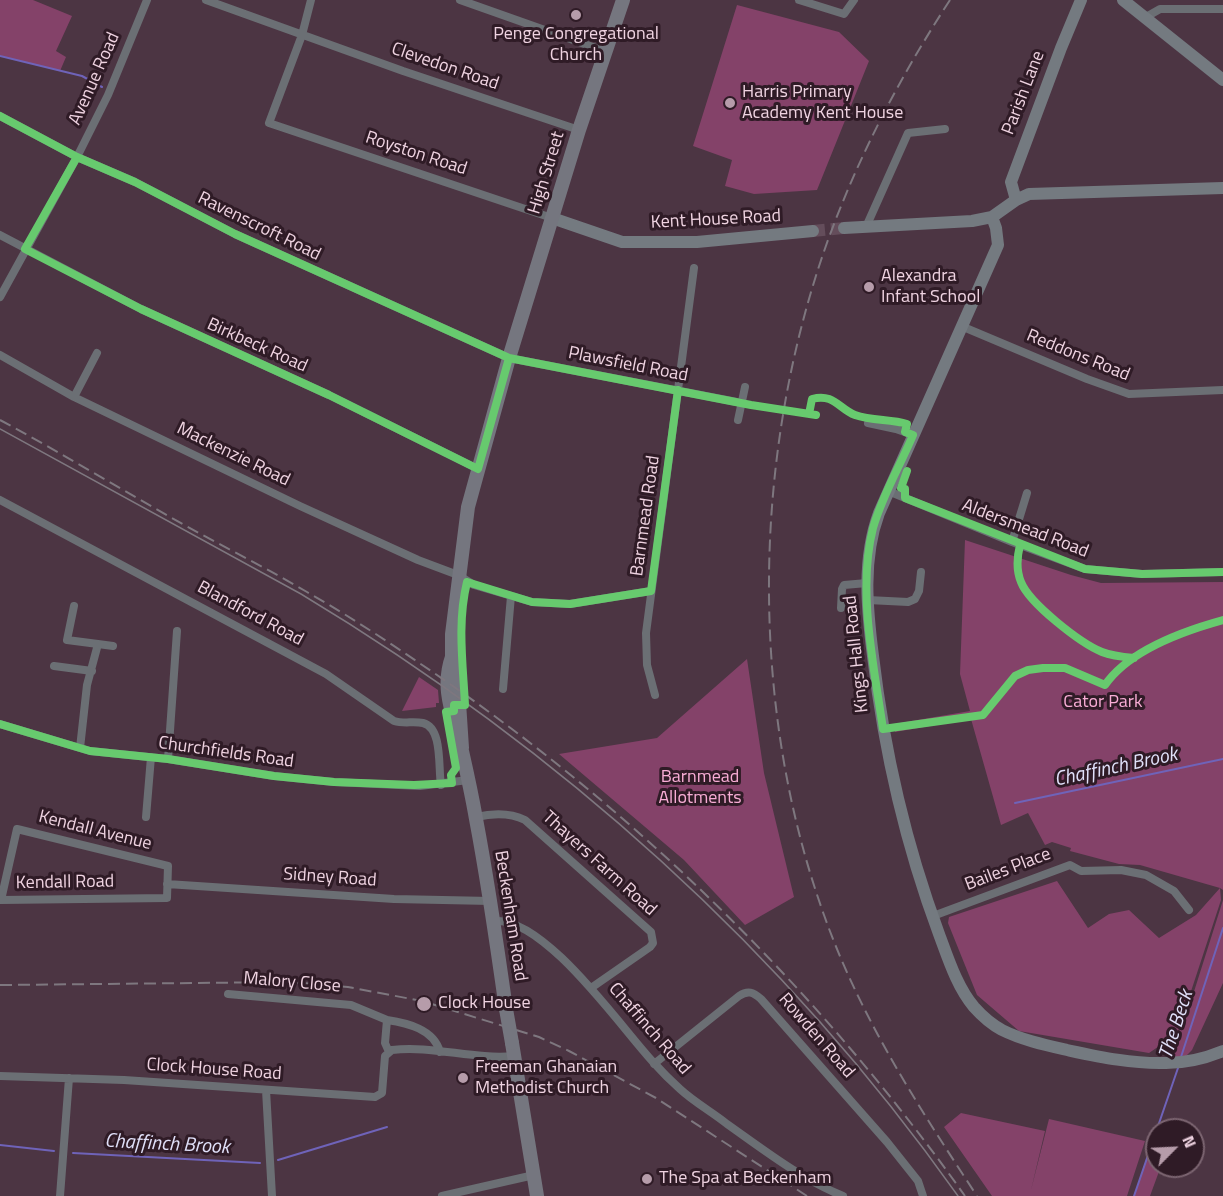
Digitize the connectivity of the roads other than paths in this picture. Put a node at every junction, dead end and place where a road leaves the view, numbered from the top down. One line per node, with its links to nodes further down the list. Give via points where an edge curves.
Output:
1 (147, 0): 18 (street, Avenue Road, via 108,95)
2 (206, 0): 12 (street, Clevedon Road)
3 (311, 0): 12 (street)
4 (460, 0): 13 (street)
5 (623, 0): 13 (main road, High Street)
6 (799, 0): 7 (street, via 844,14)
7 (854, 0)
8 (1082, 0): 20 (street, Parish Lane, via 1011,182)
9 (1123, 0): 11 (street)
10 (1223, 9): 11 (street, via 1160,9)
11 (1146, 17): 14 (street)
12 (302, 35): 17 (street, Clevedon Road); 22 (street, Royston Road, via 269,123)
13 (607, 52): 17 (main road, High Street)
14 (1223, 80)
15 (0, 116): 18 (street, Ravenscroft Road)
16 (945, 129): 23 (street, via 908,133)
17 (579, 130): 22 (main road, High Street)
18 (77, 157): 27 (street, Avenue Road); 33 (street, Ravenscroft Road)
19 (1223, 188): 20 (street, via 1029,194)
20 (1016, 200): 21 (street)
21 (992, 217): 23 (street); 30 (street, Kings Hall Road, via 998,245)
22 (552, 218): 25 (street, Kent House Road, via 622,242 697,242); 33 (main road, High Street)
23 (866, 227): 24 (street)
24 (844, 228)
25 (813, 231)
26 (0, 235): 27 (street, Birkbeck Road)
27 (25, 249): 29 (street, Avenue Road); 42 (street, Birkbeck Road, via 141,309 321,391)
28 (694, 268): 35 (street, Barnmead Road)
29 (0, 297)
30 (961, 326): 36 (street, Reddons Road, via 1129,394); 41 (street, Kings Hall Road)
31 (97, 353): 37 (street)
32 (0, 355): 37 (street, Mackenzie Road)
33 (508, 358): 35 (street, Plawsfield Road); 42 (main road, Beckenham Road)
34 (745, 387): 38 (street)
35 (678, 390): 38 (street, Plawsfield Road); 51 (street, Barnmead Road)
36 (1223, 390)
37 (74, 397): 49 (street, Mackenzie Road, via 300,506)
38 (742, 403): 39 (street)
39 (738, 420)
40 (868, 423): 41 (street)
41 (913, 435): 43 (street, Kings Hall Road)
42 (478, 469): 49 (main road, Beckenham Road)
43 (888, 491): 46 (street, Aldersmead Road); 50 (street, Kings Hall Road, via 873,528)
44 (1027, 493): 46 (street)
45 (0, 500): 68 (street, Blandford Road, via 326,674 394,721 430,727 437,737)
46 (1012, 542): 48 (street, Aldersmead Road, via 1085,569 1142,574)
47 (921, 572): 53 (street, via 915,599)
48 (1223, 572)
49 (458, 575): 52 (street, Barnmead Road, via 474,585); 67 (main road, Beckenham Road, via 452,657 447,671 450,711)
50 (867, 583): 53 (street, Kings Hall Road); 55 (street, via 844,585)
51 (651, 591): 52 (street, Barnmead Road, via 570,604 532,602); 62 (street, Barnmead Road, via 647,665)
52 (512, 596): 61 (street)
53 (868, 600): 76 (street, Kings Hall Road, via 884,729 904,823)
54 (74, 606): 57 (street, via 67,640)
55 (841, 608)
56 (177, 631): 66 (street)
57 (98, 644): 58 (street); 60 (street)
58 (113, 646)
59 (54, 666): 60 (street)
60 (92, 670): 64 (street)
61 (503, 689)
62 (656, 695)
63 (0, 724): 64 (street, Churchfields Road)
64 (80, 748): 65 (street, Churchfields Road)
65 (152, 757): 66 (street, Churchfields Road); 69 (street)
66 (168, 759): 68 (street, Churchfields Road, via 310,780)
67 (468, 780): 68 (street, Churchfields Road); 70 (main road, Beckenham Road)
68 (441, 784)
69 (146, 817)
70 (476, 817): 74 (main road, Beckenham Road); 78 (street, Thayers Farm Road, via 501,813 525,820 651,932 650,947)
71 (18, 828): 72 (street, Kendall Avenue, via 168,866); 73 (street, Kendall Road)
72 (167, 884): 73 (street, Kendall Road, via 166,897); 74 (street, Sidney Road, via 394,899)
73 (1, 900)
74 (491, 901): 77 (main road, Beckenham Road)
75 (1189, 910): 76 (street, Bailes Place, via 1174,891 1146,875 1121,870 1081,871 1070,865)
76 (933, 916): 82 (street, Kings Hall Road, via 956,976 972,1005 1002,1030 1046,1045 1112,1059 1167,1063)
77 (495, 921): 78 (street, Chaffinch Road, via 511,923 537,939); 81 (main road, Beckenham Road, bridge)
78 (591, 988): 85 (street, Chaffinch Road)
79 (228, 994): 80 (street, Malory Close, via 351,1005)
80 (387, 1020): 83 (street, Clock House Road, via 385,1043); 84 (street, via 418,1028 433,1038)
81 (513, 1050): 84 (street, via 498,1057); 89 (main road, Beckenham Road)
82 (1223, 1051)
83 (389, 1052): 84 (street); 88 (street, Clock House Road, via 378,1096)
84 (440, 1052)
85 (654, 1064): 94 (street, Chaffinch Road, via 682,1091 744,1136 818,1185); 95 (street, Rowden Road, via 744,992 754,993 887,1142 918,1181)
86 (0, 1076): 87 (street, Clock House Road)
87 (69, 1078): 88 (street, Clock House Road); 90 (street)
88 (266, 1090): 91 (street)
89 (534, 1175): 92 (street); 93 (main road, Beckenham Road)
90 (60, 1196)
91 (272, 1196)
92 (442, 1196)
93 (537, 1196)
94 (843, 1196)
95 (923, 1196)

